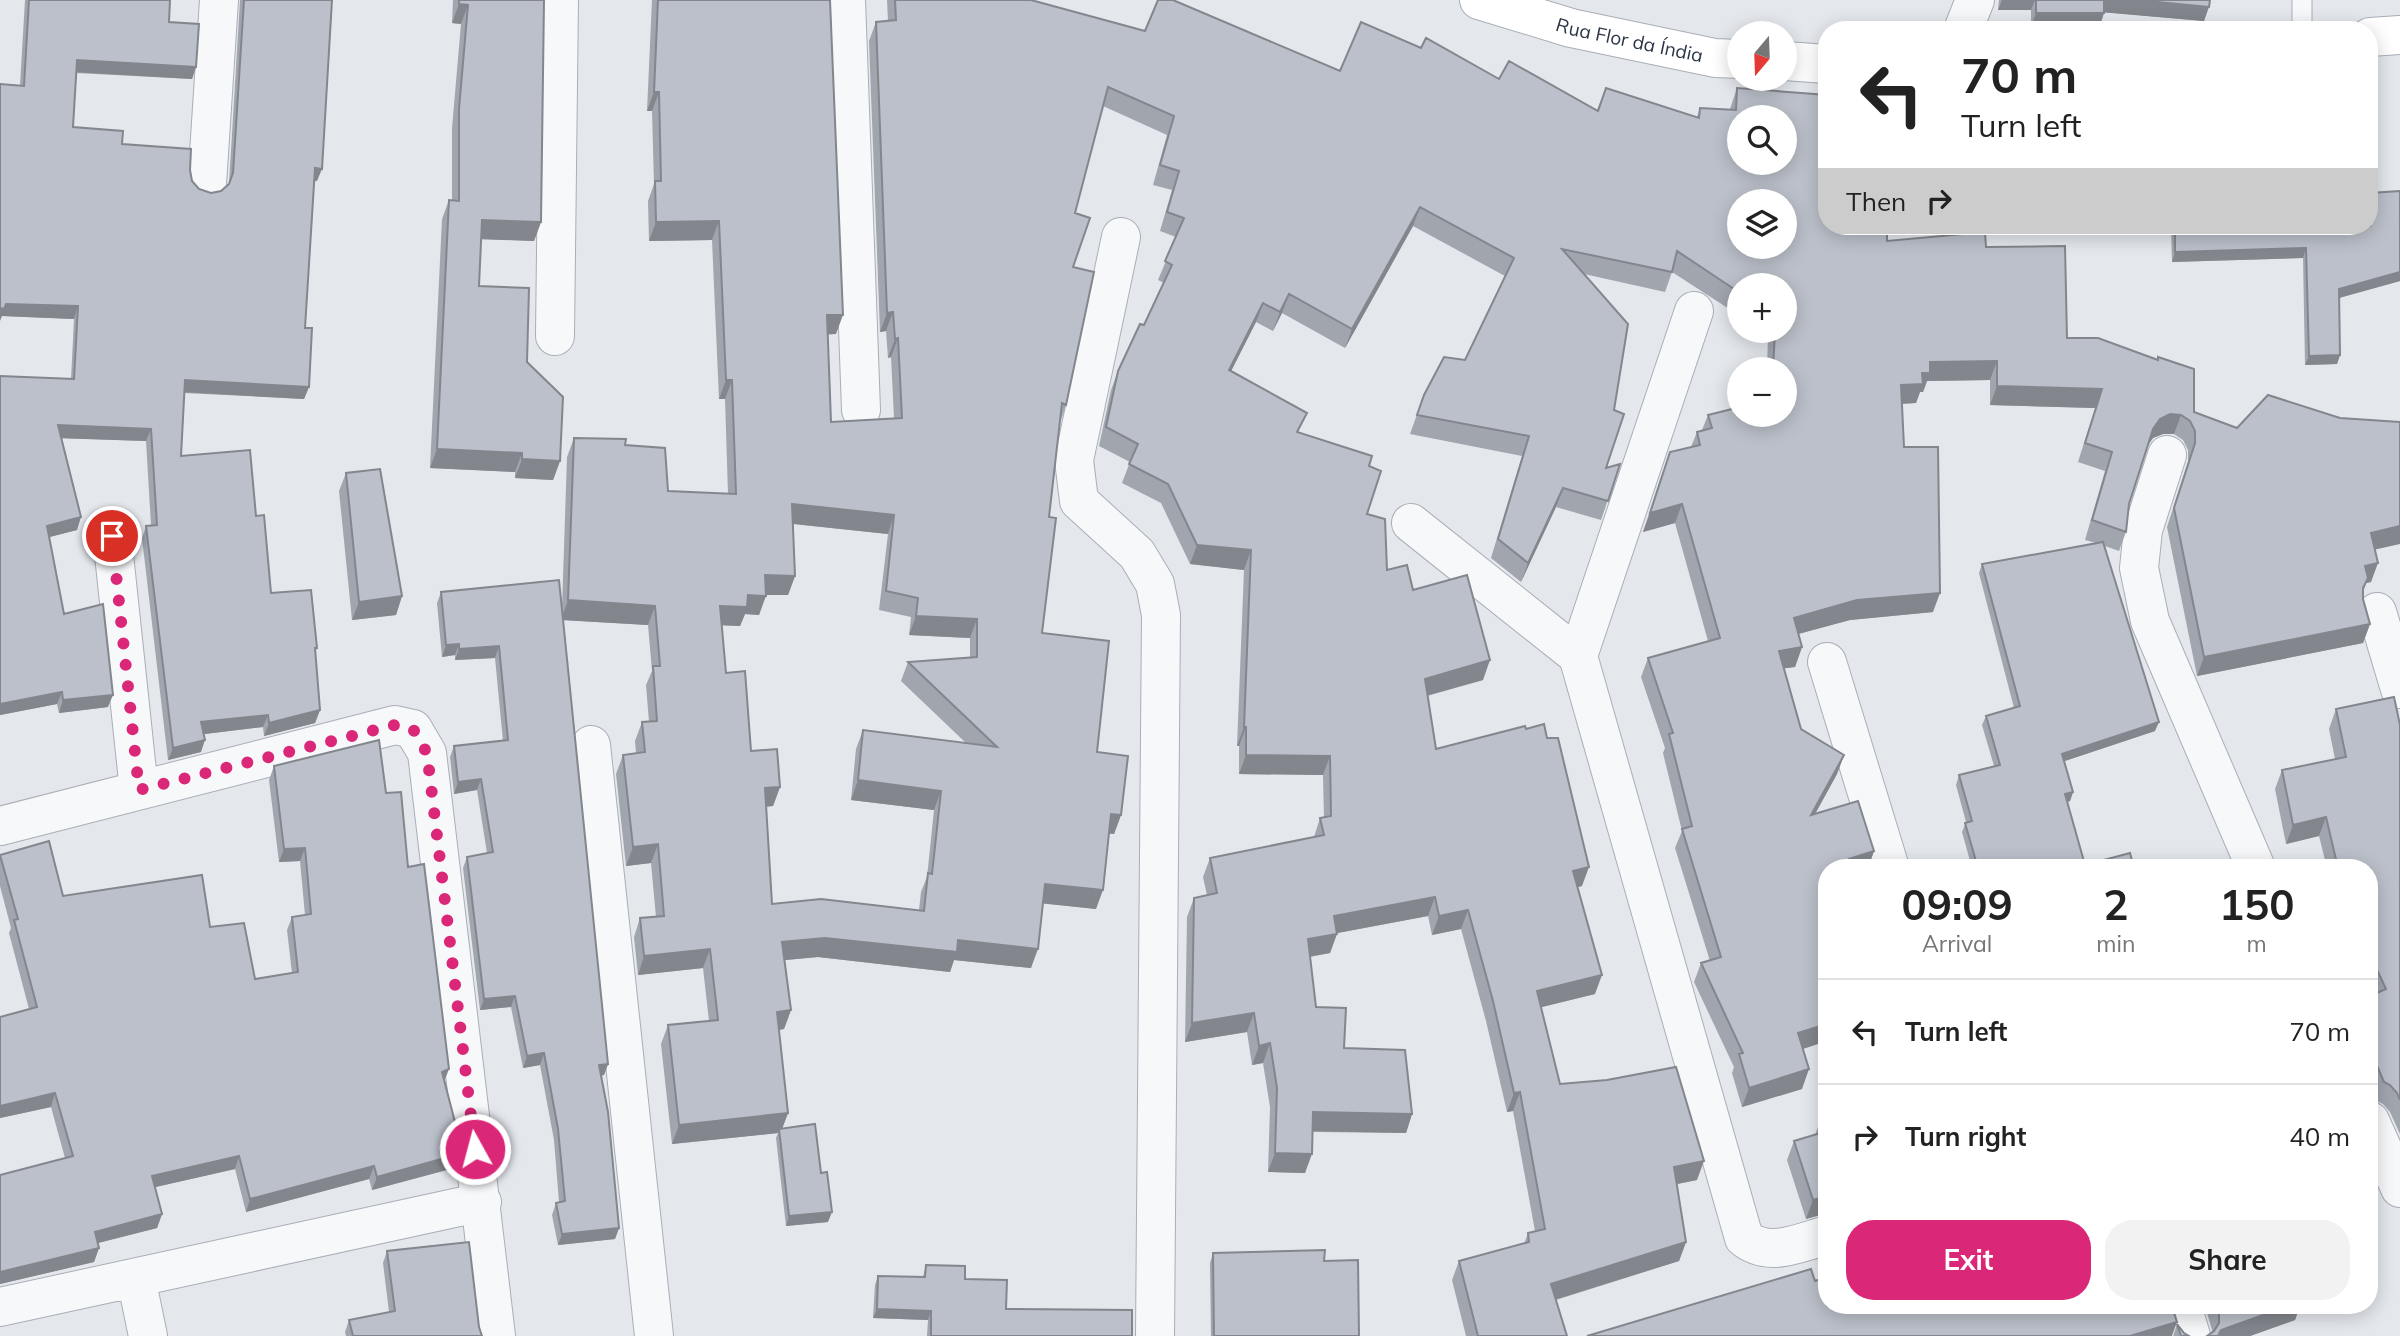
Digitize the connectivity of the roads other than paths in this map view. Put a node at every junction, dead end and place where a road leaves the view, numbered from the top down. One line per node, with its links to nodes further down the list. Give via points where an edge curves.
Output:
1 (219, 0): 14 (street)
2 (559, 0): 17 (street)
3 (846, 0): 18 (street)
4 (1479, 0): 11 (street, Rua Flor da Índia, via 1571,29)
5 (1975, 0): 7 (street)
6 (2302, 0): 8 (lane)
7 (1967, 21)
8 (2302, 21)
9 (2400, 35): 10 (street)
10 (2378, 36)
11 (1727, 58)
12 (1797, 62): 13 (street)
13 (1818, 63)
14 (207, 184)
15 (1121, 236): 41 (street, via 1074,460 1079,501 1137,554 1155,583 1161,615)
16 (1694, 311): 23 (street)
17 (555, 337)
18 (861, 410)
19 (2167, 455): 30 (street, via 2143,530 2139,568 2150,621)
20 (1411, 523): 23 (street)
21 (112, 536): 27 (street)
22 (2377, 612): 25 (street)
23 (1578, 656): 34 (street, via 1744,1238 1755,1247 1776,1249)
24 (1827, 662): 29 (street)
25 (2400, 689)
26 (591, 745): 40 (street)
27 (139, 790): 28 (street); 33 (street, via 395,725 413,729 427,753)
28 (0, 826)
29 (1886, 859)
30 (2252, 859)
31 (2378, 1139): 32 (street)
32 (2400, 1188)
33 (482, 1202): 35 (street); 39 (street)
34 (1818, 1237)
35 (136, 1278): 36 (street); 38 (street)
36 (0, 1307)
37 (2184, 1314): 42 (street)
38 (148, 1336)
39 (496, 1336)
40 (654, 1336)
41 (1155, 1336)
42 (2191, 1336)

